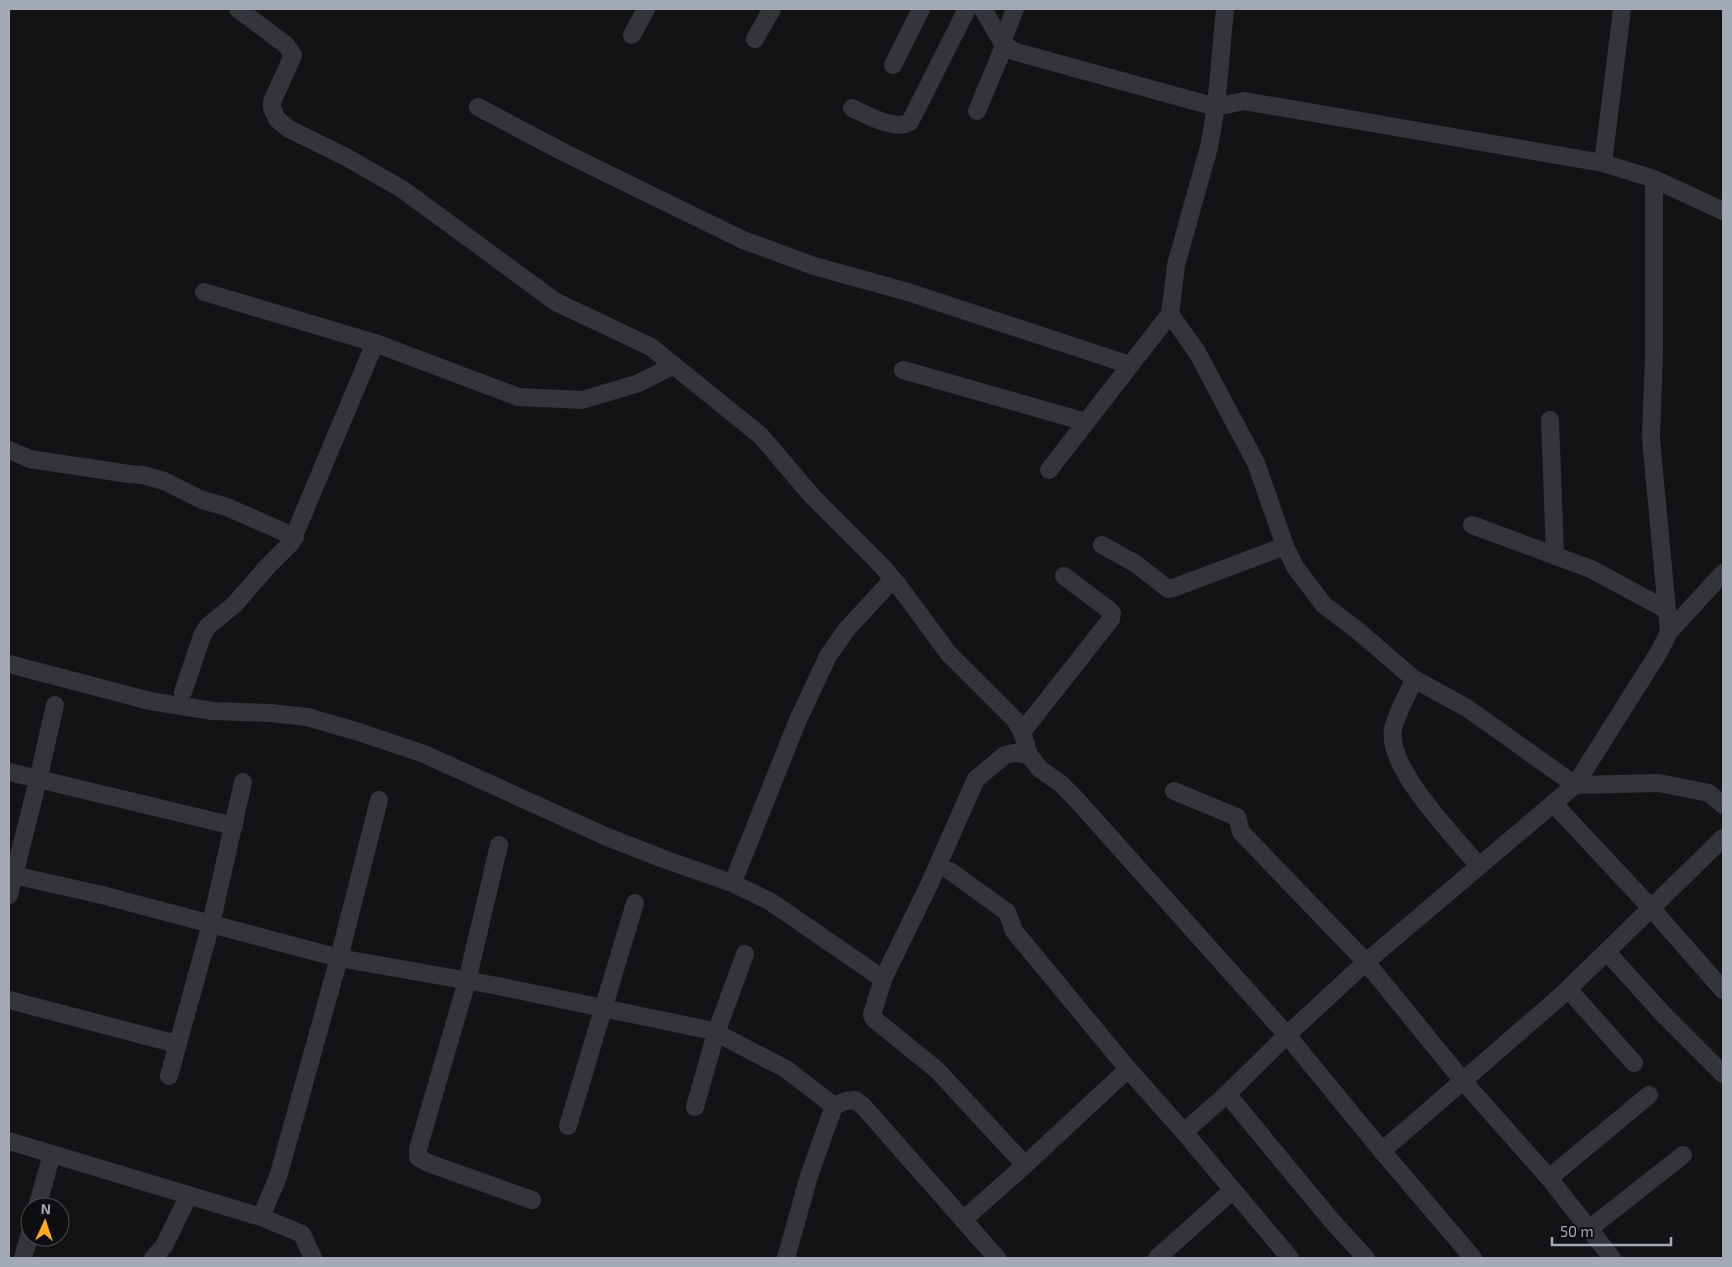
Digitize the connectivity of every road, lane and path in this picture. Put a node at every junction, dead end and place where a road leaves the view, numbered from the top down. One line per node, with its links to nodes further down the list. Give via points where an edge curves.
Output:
1 (238, 9): 24 (street, via 286,45 293,55 272,102 277,119 289,129 402,189 556,302 651,347)
2 (646, 9): 10 (street)
3 (772, 9): 11 (street)
4 (921, 9): 13 (street)
5 (966, 9): 16 (street, via 910,122 904,126 880,121)
6 (983, 9): 12 (street)
7 (1015, 9): 12 (street)
8 (1225, 9): 15 (street)
9 (1622, 9): 18 (street)
10 (632, 35)
11 (755, 39)
12 (1004, 43): 15 (street, via 1013,51); 17 (street)
13 (893, 65)
14 (478, 107): 25 (street, via 743,240 814,266 908,292)
15 (1216, 107): 18 (street, via 1244,101); 22 (street, via 1209,147 1176,265)
16 (852, 108)
17 (977, 111)
18 (1603, 163): 19 (street)
19 (1654, 179): 20 (street); 39 (street, via 1651,439)
20 (1723, 211)
21 (204, 292): 23 (street)
22 (1170, 314): 25 (street); 34 (street, via 1197,352 1256,463)
23 (375, 343): 24 (street, via 518,397 582,400 639,383); 32 (street)
24 (674, 364): 38 (street, via 761,436 812,496)
25 (1130, 365): 28 (street)
26 (903, 370): 28 (street)
27 (1550, 420): 35 (street)
28 (1086, 422): 30 (street)
29 (9, 450): 32 (street, via 30,458 164,481 202,500)
30 (1049, 470)
31 (1472, 525): 35 (street)
32 (295, 536): 43 (street, via 234,605 208,626)
33 (1102, 545): 34 (street, via 1136,564 1168,589)
34 (1285, 546): 42 (street, via 1295,567 1324,606)
35 (1555, 556): 39 (street, via 1591,569)
36 (1723, 573): 40 (street)
37 (1064, 576): 45 (street, via 1109,610 1111,619)
38 (893, 579): 45 (street, via 949,654 1015,720); 60 (street, via 847,628 828,656 798,720)
39 (1667, 610): 40 (street)
40 (1669, 632): 50 (street)
41 (9, 664): 70 (street, via 150,701 212,711 307,717 424,754 605,836 732,883 771,902)
42 (1414, 679): 50 (street, via 1467,708); 58 (street, via 1393,728 1393,742 1400,764 1413,786)
43 (183, 692)
44 (55, 705): 48 (street)
45 (1022, 732): 46 (street)
46 (1028, 755): 70 (street, via 1005,755 976,779); 77 (street, via 1076,799)
47 (9, 772): 48 (street)
48 (38, 780): 55 (street); 61 (street)
49 (243, 782): 55 (street)
50 (1575, 785): 53 (street); 54 (street, via 1659,782 1709,793)
51 (1174, 791): 69 (street, via 1237,817 1241,832)
52 (379, 800): 68 (street)
53 (1553, 803): 58 (street); 64 (street)
54 (1723, 805)
55 (234, 826): 65 (street)
56 (1723, 838): 64 (street)
57 (499, 846): 71 (street)
58 (1479, 866): 69 (street)
59 (950, 871): 80 (street, via 1007,912 1014,930)
60 (737, 872)
61 (11, 875): 62 (street); 65 (street)
62 (9, 895)
63 (635, 902): 75 (street)
64 (1652, 908): 66 (street); 73 (street)
65 (210, 924): 68 (street); 78 (street)
66 (1607, 952): 72 (street); 81 (street)
67 (745, 954): 76 (street)
68 (339, 958): 71 (street); 100 (street, via 278,1177)
69 (1366, 962): 77 (street); 83 (street)
70 (883, 979): 94 (street, via 873,1010 874,1019 937,1070)
71 (467, 981): 75 (street); 99 (street, via 418,1157)
72 (1568, 989): 79 (street); 83 (street)
73 (1723, 990)
74 (9, 1000): 78 (street)
75 (602, 1008): 76 (street); 88 (street)
76 (716, 1034): 86 (street, via 786,1069); 87 (street)
77 (1287, 1035): 84 (street); 91 (street)
78 (177, 1044): 82 (street)
79 (1634, 1063)
80 (1128, 1069): 89 (street); 94 (street)
81 (1723, 1074)
82 (169, 1076)
83 (1463, 1081): 91 (street); 95 (street)
84 (1227, 1094): 89 (street); 109 (street)
85 (1649, 1095): 95 (street)
86 (834, 1106): 101 (street, via 855,1100 864,1106); 106 (street, via 809,1176)
87 (695, 1107)
88 (568, 1126)
89 (1184, 1132): 96 (street)
90 (9, 1141): 92 (street)
91 (1382, 1151): 110 (street)
92 (52, 1154): 97 (street); 98 (street)
93 (1683, 1155): 102 (street)
94 (1026, 1165): 101 (street)
95 (1549, 1178): 102 (street)
96 (1233, 1190): 103 (street); 108 (street)
97 (188, 1195): 100 (street); 104 (street, via 164,1246)
98 (40, 1197)
99 (532, 1200)
100 (261, 1217): 105 (street, via 302,1234)
101 (964, 1220): 107 (street)
102 (1589, 1229): 111 (street)
103 (1165, 1256)
104 (154, 1258)
105 (313, 1258)
106 (786, 1258)
107 (997, 1258)
108 (1290, 1258)
109 (1366, 1258)
110 (1473, 1258)
111 (1612, 1258)

